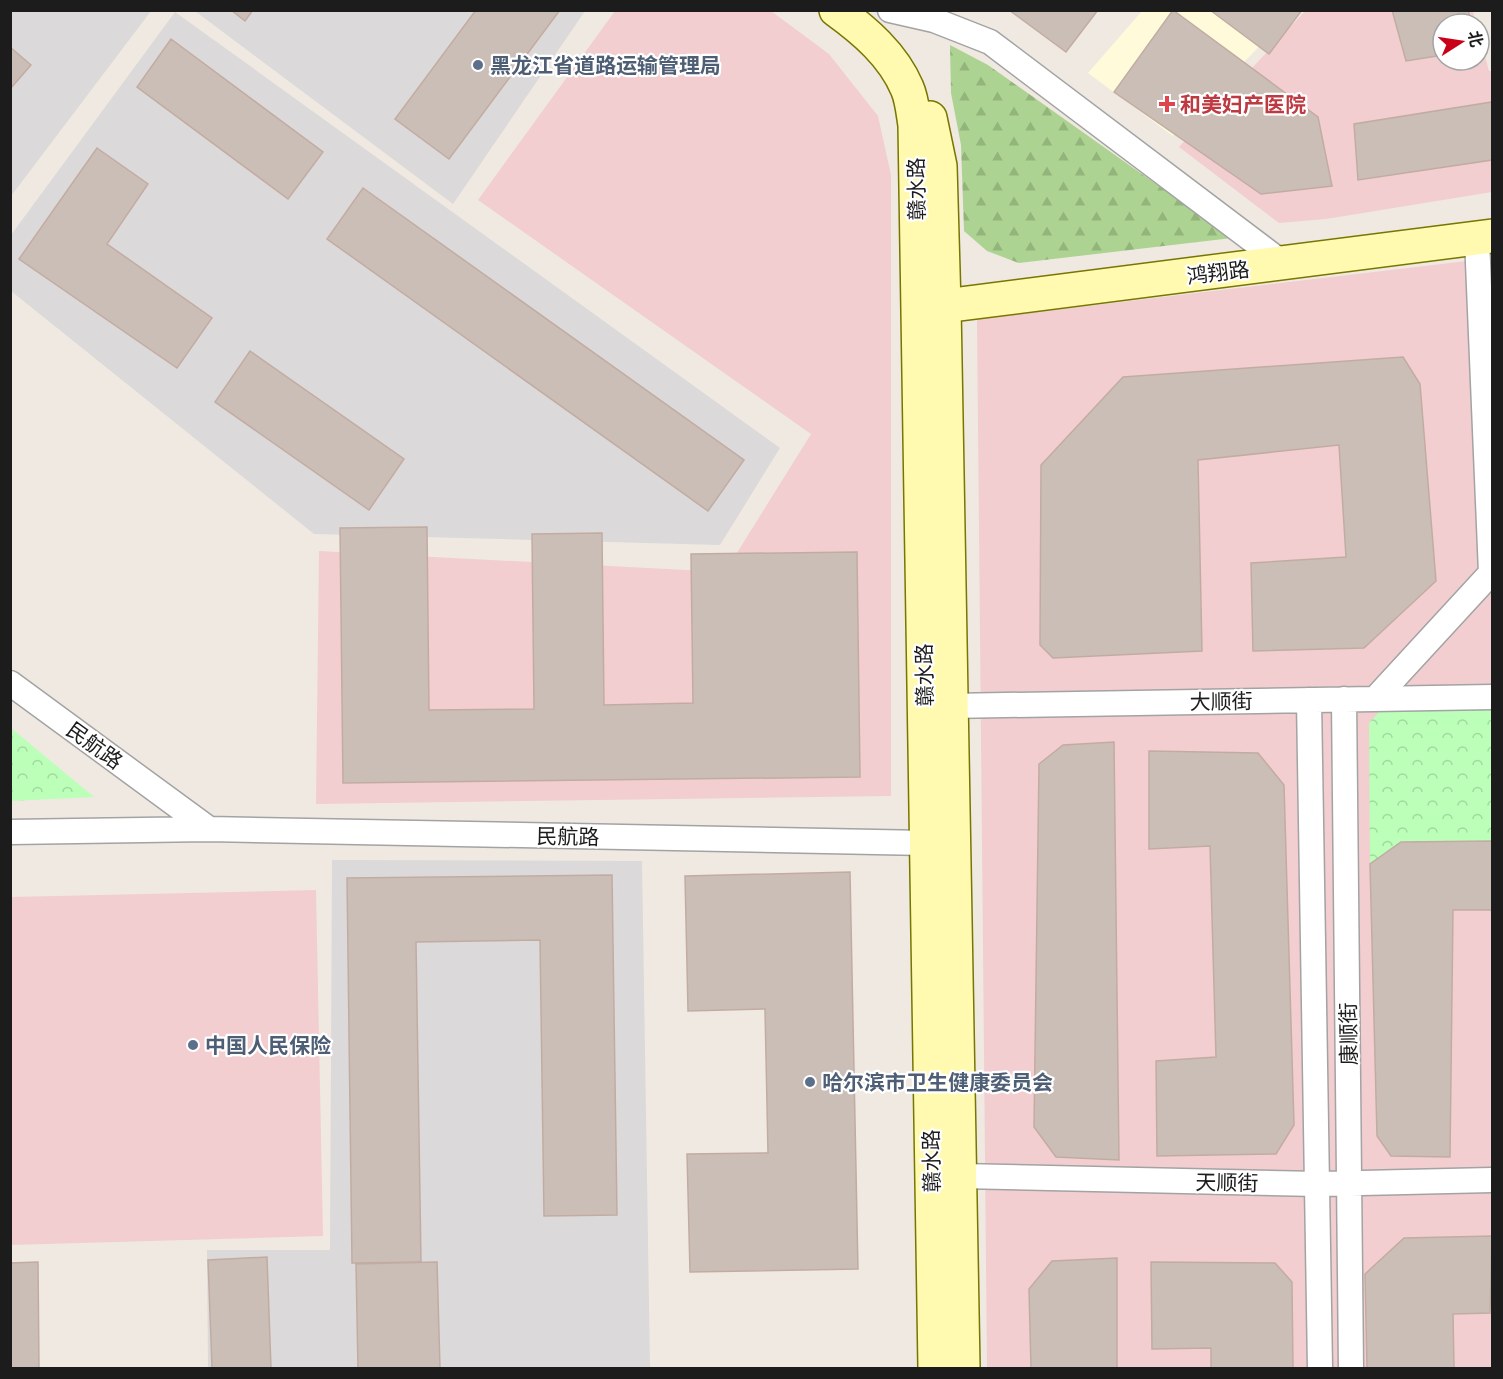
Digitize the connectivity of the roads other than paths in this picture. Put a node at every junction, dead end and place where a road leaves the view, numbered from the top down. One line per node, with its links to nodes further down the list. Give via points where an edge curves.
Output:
1 (836, 10): 16 (main road, 赣水路, via 870,35 888,58 907,88 915,125)
2 (869, 10): 6 (main road, 赣水路, via 900,40 922,80 940,166)
3 (890, 10): 5 (street, via 934,20 990,42)
4 (1485, 238): 5 (main road, 鸿翔路); 7 (street)
5 (1284, 264): 6 (main road, 鸿翔路)
6 (944, 306): 13 (main road, 赣水路)
7 (1492, 574): 11 (street)
8 (10, 683): 14 (street, 民航路)
9 (1492, 697): 11 (street, 大顺街)
10 (1344, 699): 11 (street, 大顺街); 12 (street, 大顺街); 20 (street, 康顺街)
11 (1375, 699)
12 (1309, 700): 13 (street, 大顺街); 19 (street, 康顺街)
13 (950, 706): 17 (main road, 赣水路)
14 (209, 829): 15 (street, 民航路); 16 (street, 民航路)
15 (10, 832)
16 (926, 843): 21 (main road, 赣水路)
17 (961, 1176): 19 (street, 天顺街); 22 (main road, 赣水路)
18 (1492, 1180): 20 (street, 天顺街)
19 (1318, 1184): 20 (street, 天顺街); 23 (street, 康顺街)
20 (1350, 1184): 24 (street, 康顺街)
21 (935, 1368)
22 (963, 1368)
23 (1320, 1368)
24 (1351, 1368)

